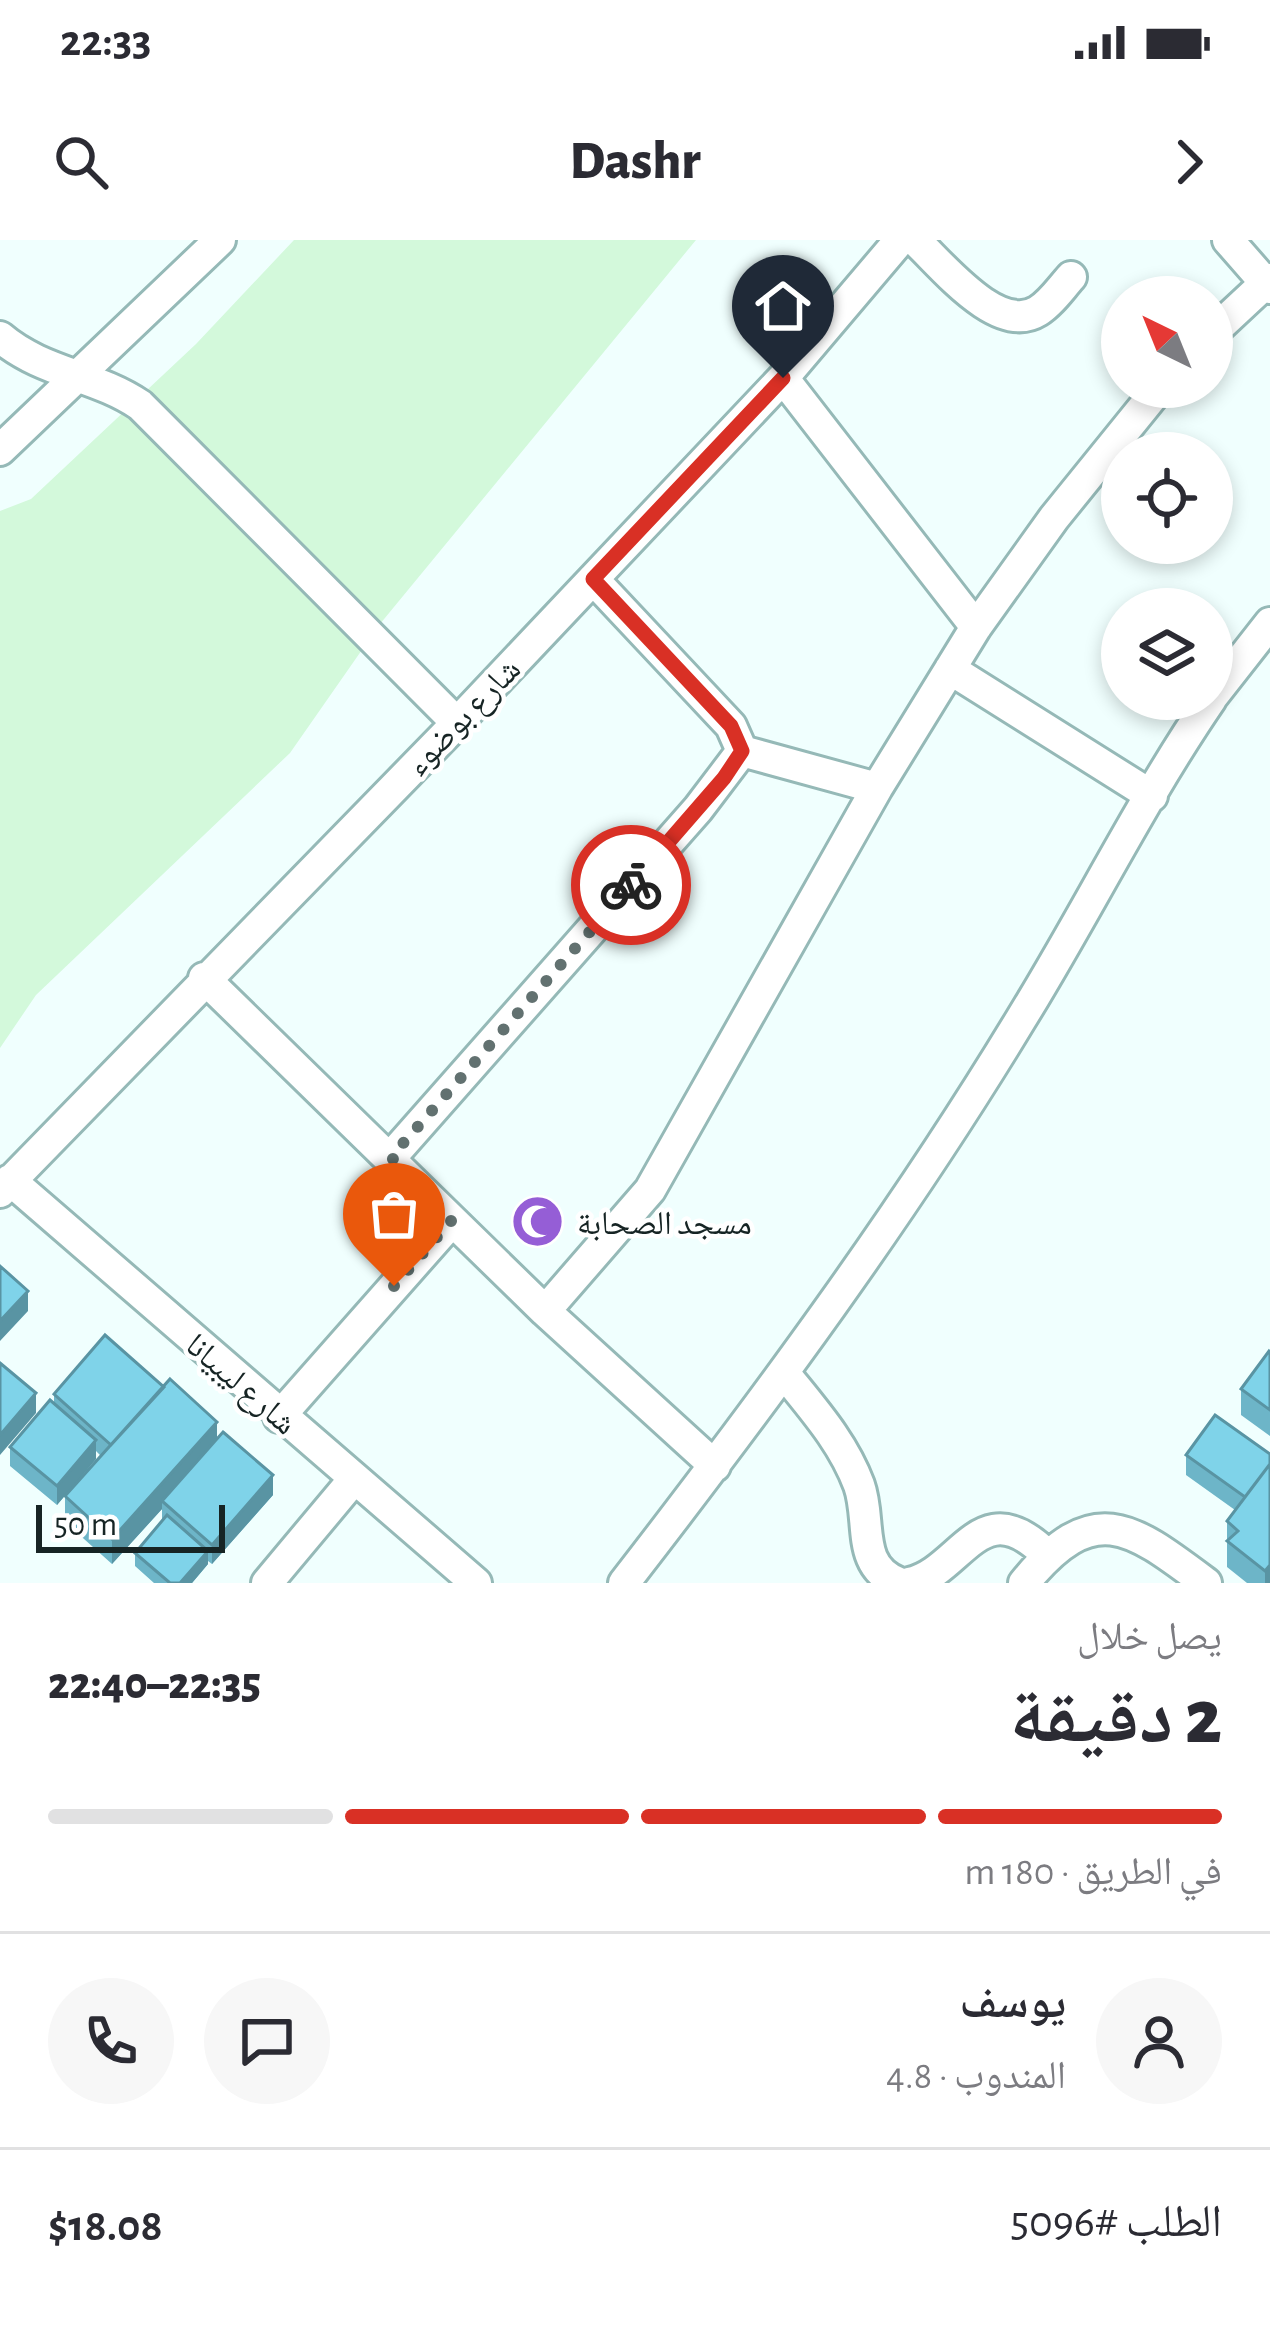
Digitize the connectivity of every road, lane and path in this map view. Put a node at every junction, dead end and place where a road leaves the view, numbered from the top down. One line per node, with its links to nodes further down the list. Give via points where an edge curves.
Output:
1 (900, 240): 10 (street, شارع بوضوء)
2 (915, 240): 5 (street, via 1004,316 1036,312)
3 (1228, 240): 6 (street)
4 (213, 242): 9 (street)
5 (1071, 277)
6 (1268, 283): 7 (street)
7 (1233, 314)
8 (0, 337): 9 (street)
9 (75, 377): 12 (street); 19 (street, via 109,387 154,417)
10 (783, 378): 13 (street, شارع بوضوء); 15 (street)
11 (1143, 408): 15 (street)
12 (0, 450)
13 (593, 579): 19 (street, شارع بوضوء); 20 (street, via 731,726)
14 (1270, 623): 17 (street)
15 (976, 627): 16 (street)
16 (950, 668): 21 (street); 22 (street)
17 (1233, 670)
18 (1198, 720): 22 (street)
19 (458, 723): 23 (street, شارع بوضوء)
20 (742, 751): 21 (street); 24 (street)
21 (877, 788): 27 (street, via 650,1190)
22 (1152, 796): 28 (street, via 1021,1020)
23 (204, 978): 24 (street); 25 (street, شارع بوضوء)
24 (391, 1157): 26 (street)
25 (5, 1186): 29 (street, شارع ليبيانا)
26 (452, 1220): 27 (street); 29 (street)
27 (544, 1311): 30 (street)
28 (785, 1374): 30 (street); 36 (street, via 853,1470 874,1567)
29 (279, 1417): 31 (street, شارع ليبيانا)
30 (715, 1466): 35 (street)
31 (354, 1479): 33 (street); 34 (street, شارع ليبيانا)
32 (1047, 1555): 37 (street, via 1018,1534 982,1533); 38 (street); 39 (street, via 1080,1534 1115,1530 1148,1540)
33 (267, 1583)
34 (476, 1583)
35 (624, 1583)
36 (899, 1583)
37 (909, 1583)
38 (1024, 1583)
39 (1206, 1583)

